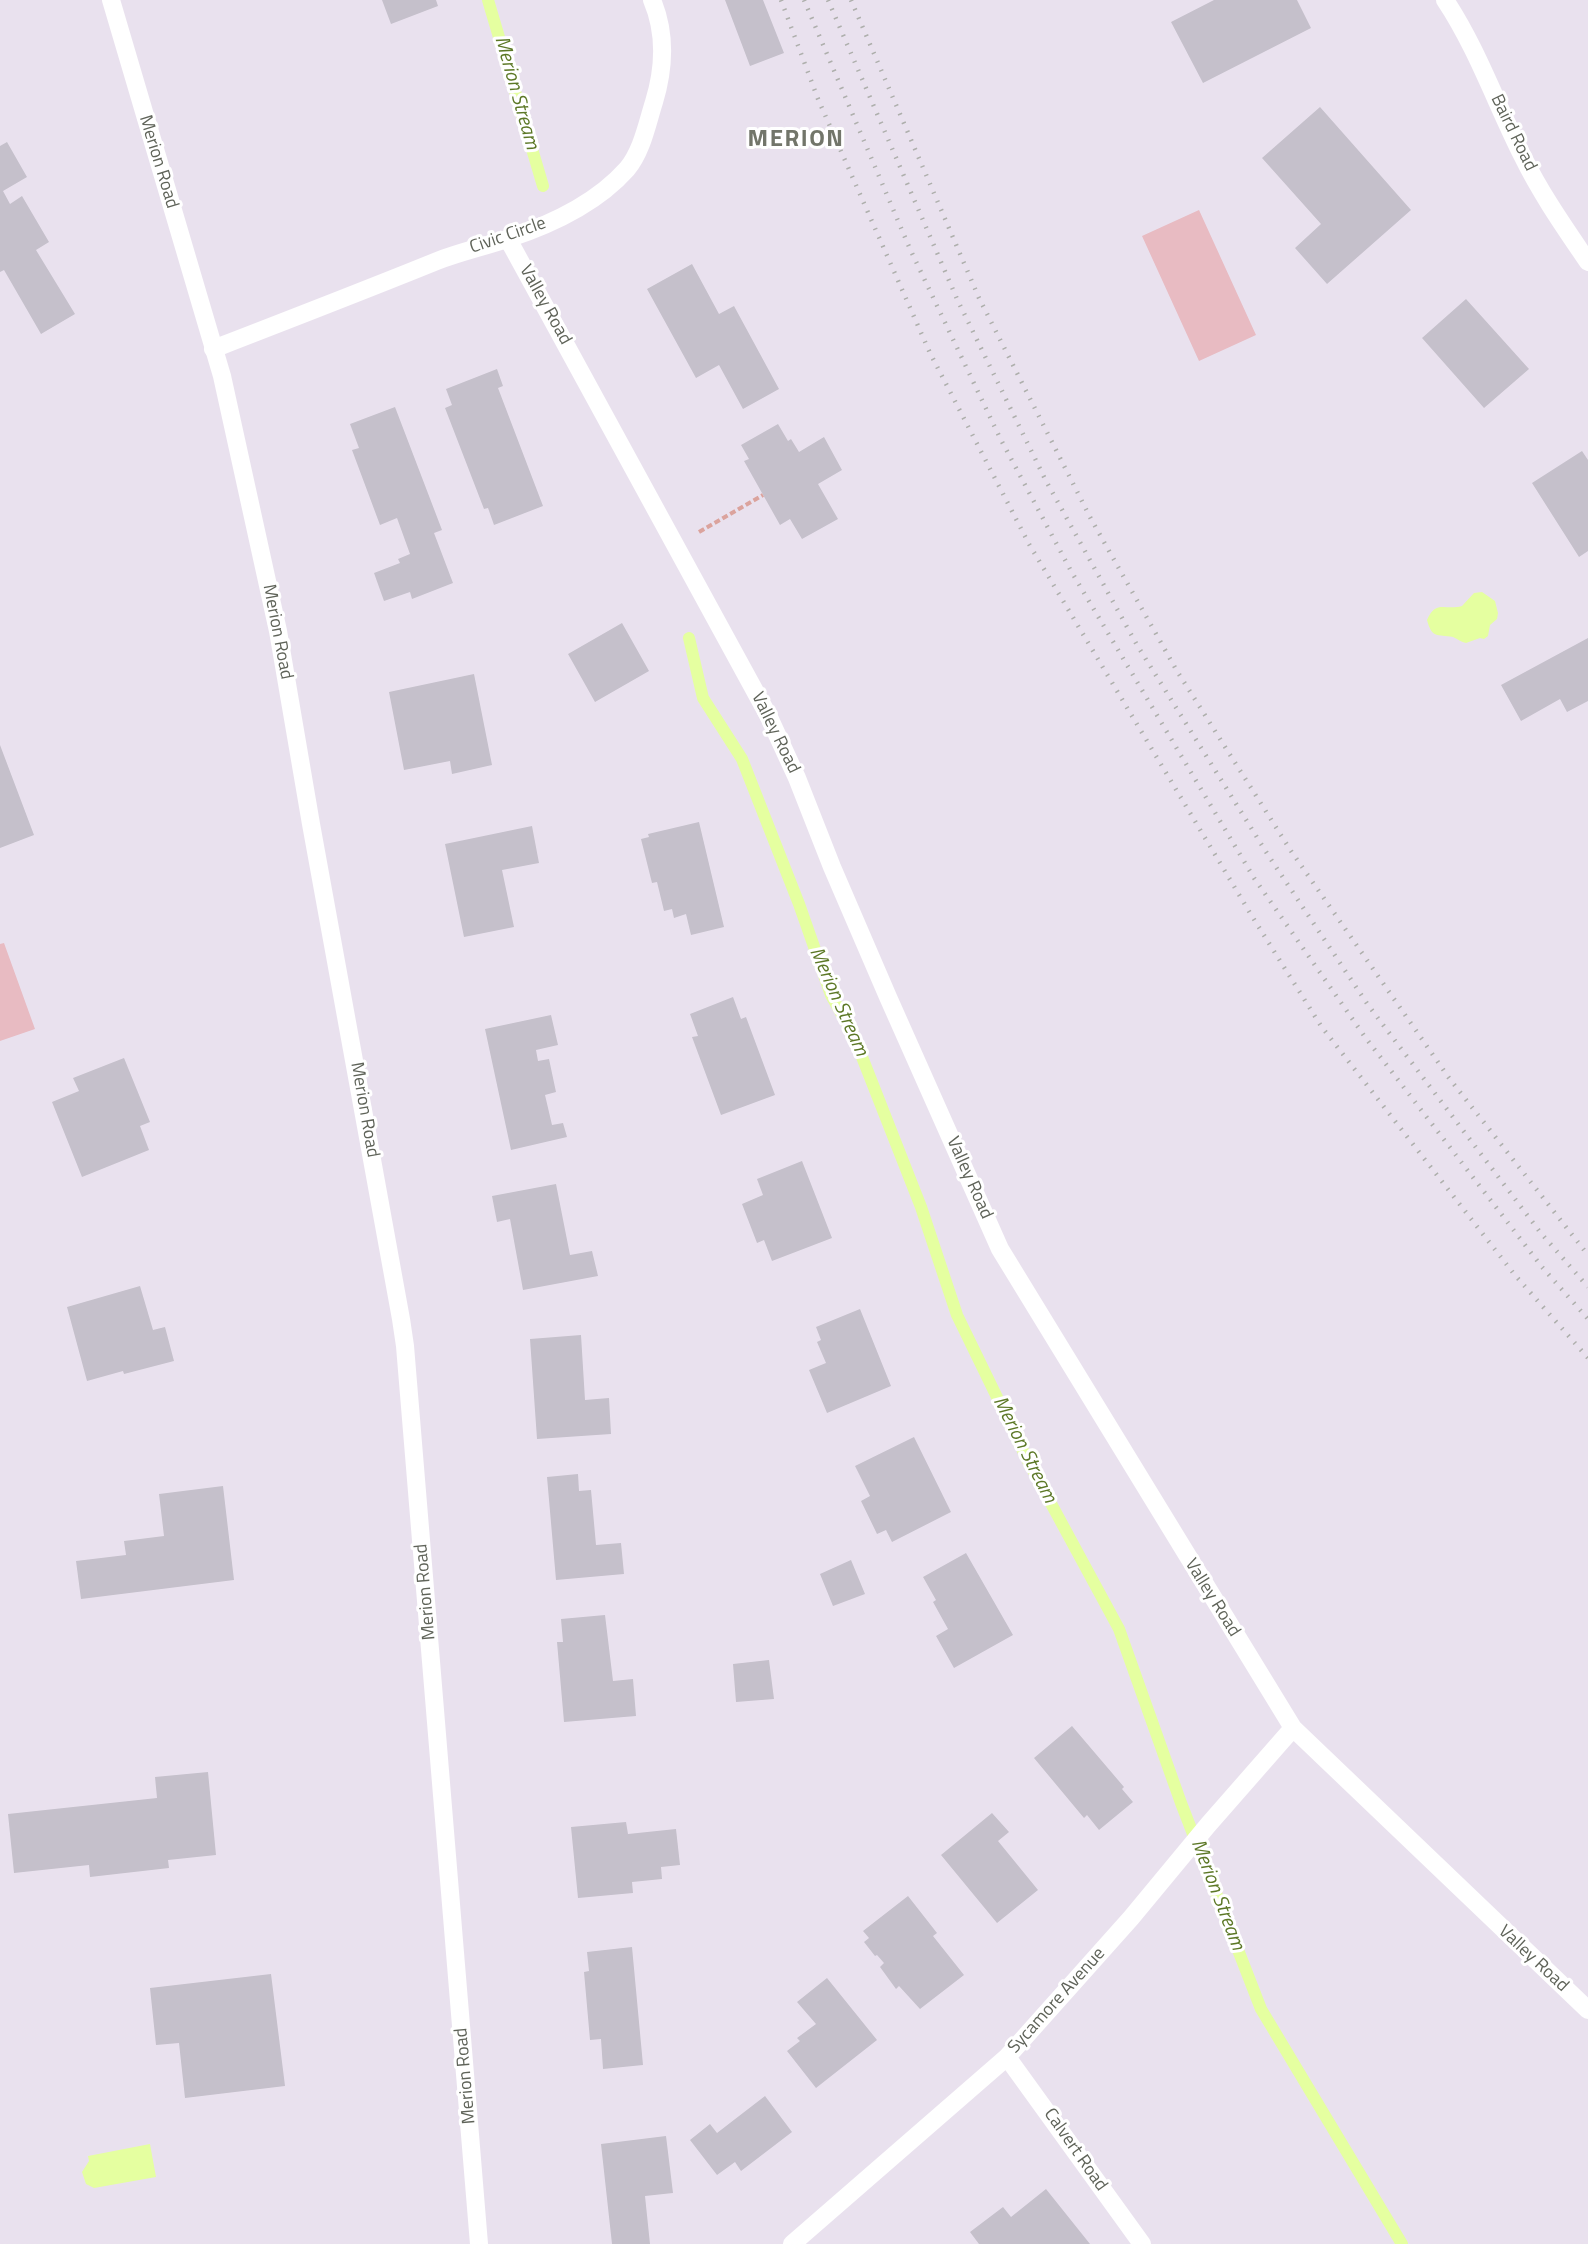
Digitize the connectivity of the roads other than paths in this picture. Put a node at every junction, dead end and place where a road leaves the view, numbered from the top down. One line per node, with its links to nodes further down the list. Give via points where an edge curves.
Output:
1 (111, 0): 6 (street, Merion Road)
2 (652, 0): 4 (street, Civic Circle, via 660,29 661,79 638,150 627,168 599,194 565,216)
3 (1445, 0): 5 (street, Baird Road, via 1523,157)
4 (508, 239): 6 (street, Civic Circle, via 451,255); 7 (street, Valley Road, via 768,715 1000,1249)
5 (1588, 262)
6 (213, 349): 10 (street, Merion Road, via 278,631 405,1346)
7 (1293, 1728): 8 (street, Valley Road); 9 (street, Sycamore Avenue)
8 (1588, 2010)
9 (1007, 2057): 11 (street, Sycamore Avenue); 12 (street, Calvert Road)
10 (479, 2244)
11 (792, 2244)
12 (1142, 2244)

